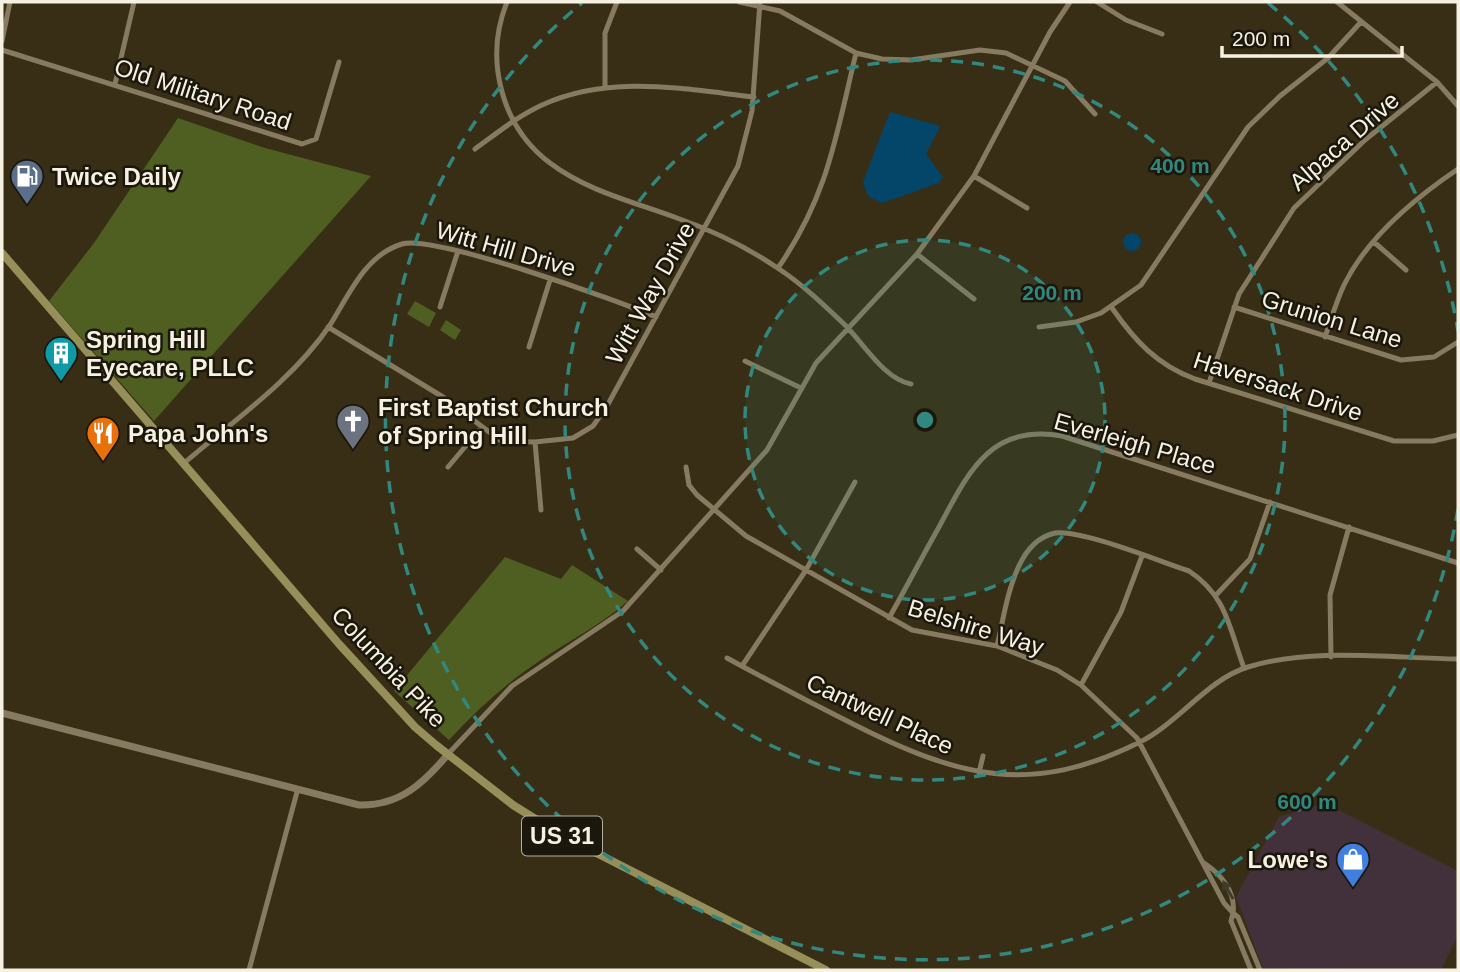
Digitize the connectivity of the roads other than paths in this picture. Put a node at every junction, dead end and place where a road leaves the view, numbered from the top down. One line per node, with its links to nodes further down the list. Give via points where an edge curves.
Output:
1 (10, 2): 12 (street)
2 (134, 2): 18 (street)
3 (508, 2): 23 (street, via 496,61 500,88)
4 (617, 2): 19 (street, via 606,33)
5 (739, 2): 9 (street)
6 (1070, 2): 16 (street)
7 (1097, 2): 11 (street, via 1126,20)
8 (1337, 2): 10 (street)
9 (759, 4): 14 (street); 20 (street, Witt Way Drive)
10 (1361, 22): 17 (street); 39 (street, via 1328,58 1248,127 1148,276)
11 (1162, 33)
12 (2, 41)
13 (2, 50): 18 (street, Old Military Road)
14 (856, 53): 16 (street, via 911,60 987,50); 33 (street, via 823,187 811,216)
15 (340, 62): 18 (street, Old Military Road, via 316,139 302,144)
16 (1034, 65): 22 (street, via 1075,88); 26 (street)
17 (1437, 82): 21 (street); 38 (street, Alpaca Drive, via 1302,198)
18 (115, 84)
19 (606, 87): 20 (street); 23 (street, via 557,99)
20 (754, 97): 28 (street, Witt Way Drive, via 738,166)
21 (1458, 106)
22 (1095, 114)
23 (514, 121): 24 (street); 28 (street, via 551,164 587,185)
24 (475, 149)
25 (1458, 169): 29 (street)
26 (974, 176): 27 (street); 32 (street)
27 (1027, 208)
28 (706, 229): 33 (street); 40 (street, Witt Way Drive)
29 (1374, 242): 34 (street); 44 (street, via 1345,283)
30 (458, 251): 35 (street, Witt Hill Drive); 37 (street); 41 (street, Witt Hill Drive, via 431,243 405,243 376,258)
31 (2, 253): 54 (main road, US 31)
32 (917, 254): 36 (street); 43 (street)
33 (778, 268): 43 (street)
34 (1406, 270)
35 (550, 280): 40 (street, Witt Hill Drive); 46 (street)
36 (974, 299)
37 (440, 307)
38 (1234, 307): 44 (street, Grunion Lane); 48 (street, Alpaca Drive)
39 (1112, 308): 42 (street, via 1076,322); 48 (street, Haversack Drive, via 1136,341 1158,360)
40 (656, 317): 53 (street, Witt Way Drive, via 593,426 573,438)
41 (328, 327): 51 (street, Witt Way Drive, via 443,397); 54 (street, Witt Hill Drive, via 303,359)
42 (1039, 327)
43 (847, 328): 49 (street, via 892,376); 50 (street, via 821,356)
44 (1325, 337): 45 (street, Grunion Lane, via 1407,360 1433,357)
45 (1458, 341)
46 (529, 347)
47 (745, 361): 50 (street)
48 (1209, 383): 52 (street, Haversack Drive, via 1394,441 1433,441)
49 (911, 384)
50 (801, 388): 60 (street, via 767,450)
51 (481, 428): 53 (street, Witt Way Drive, via 508,443); 55 (street)
52 (1458, 435)
53 (535, 442): 59 (street)
54 (183, 464): 78 (main road, Columbia Pike / US 31, via 415,727)
55 (447, 467)
56 (685, 467): 60 (street, Belshire Way, via 689,485)
57 (855, 482): 66 (street)
58 (1270, 502): 61 (street, Everleigh Place); 67 (street, via 1250,559); 68 (street, Everleigh Place, via 1062,436 1038,433 1011,438 976,462)
59 (541, 510)
60 (712, 511): 65 (street); 66 (street, Belshire Way, via 740,533)
61 (1349, 527): 64 (street, Everleigh Place); 71 (street, via 1331,587)
62 (637, 549): 65 (street)
63 (1142, 556): 67 (street, via 1189,571); 69 (street, via 1065,533 1035,543 1016,573); 75 (street, via 1121,612)
64 (1458, 563)
65 (661, 570): 78 (street, via 623,611 512,687)
66 (806, 570): 68 (street, Belshire Way); 73 (street)
67 (1217, 594): 74 (street)
68 (889, 618): 69 (street, Belshire Way, via 925,634)
69 (997, 646): 75 (street, Belshire Way)
70 (727, 657): 73 (street, Cantwell Place)
71 (1331, 657): 72 (street, Cantwell Place); 74 (street, Cantwell Place)
72 (1458, 659)
73 (742, 666): 80 (street, Cantwell Place, via 909,751)
74 (1244, 668): 77 (street, Cantwell Place)
75 (1081, 685): 77 (street, Belshire Way)
76 (2, 713): 81 (main road)
77 (1139, 742): 80 (street, Cantwell Place, via 1093,762 1057,771 1014,776); 82 (street, Belshire Way)
78 (449, 753): 81 (main road, via 419,786 381,804 359,805); 85 (main road, Columbia Pike / US 31, via 513,805 561,835)
79 (984, 756): 80 (street)
80 (979, 773)
81 (297, 792): 84 (street)
82 (1202, 861): 83 (street, Belshire Way); 83 (street, Belshire Way, one-way to 82, via 1227,887)
83 (1233, 913): 86 (street, Belshire Way, via 1231,921); 87 (street, Belshire Way)
84 (249, 970)
85 (825, 970)
86 (1251, 970)
87 (1260, 970)

